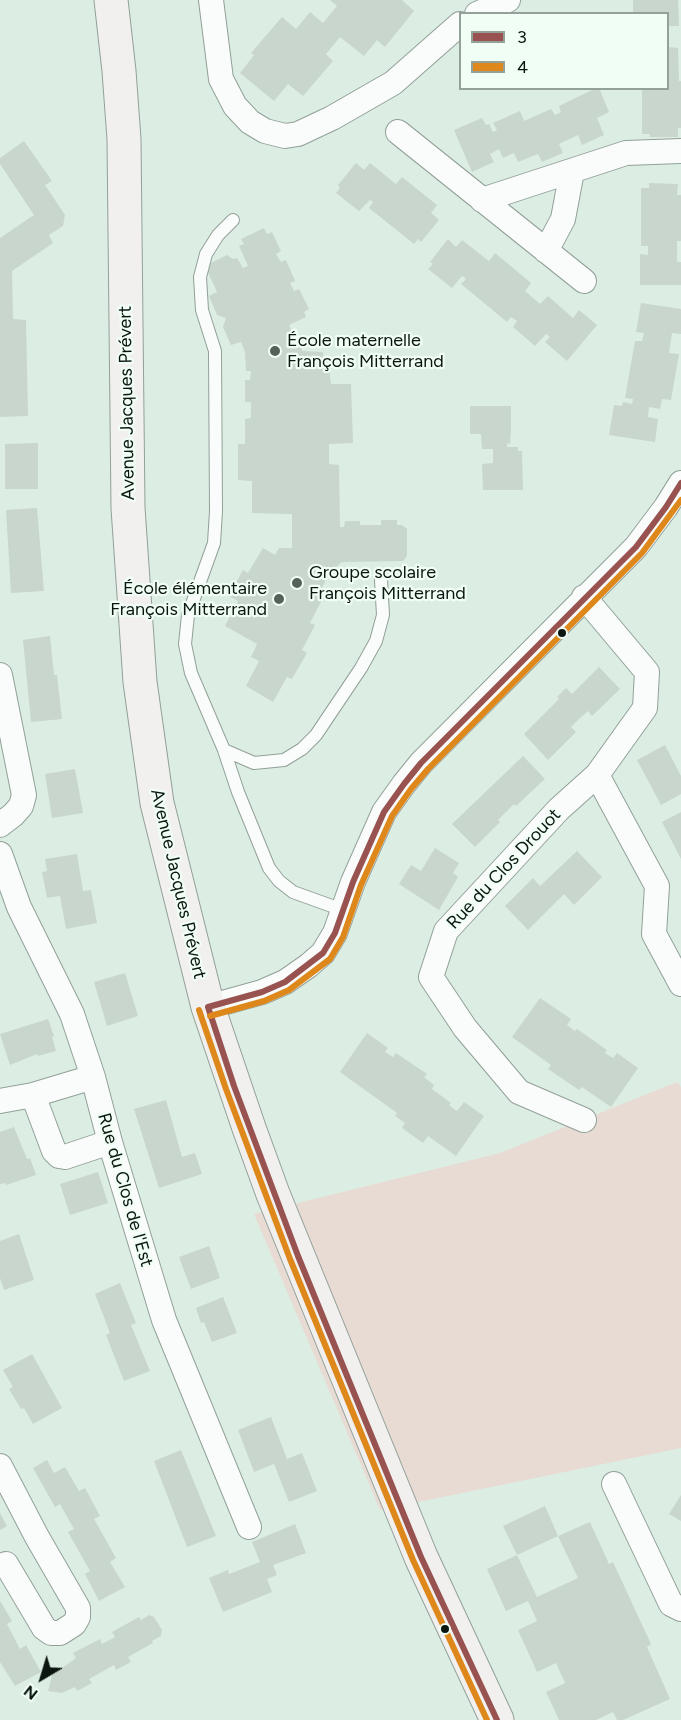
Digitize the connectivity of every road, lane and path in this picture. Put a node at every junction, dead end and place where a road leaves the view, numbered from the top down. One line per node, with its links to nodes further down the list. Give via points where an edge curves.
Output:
1 (211, 0): 5 (street, via 220,79 235,106 250,122 285,136 332,118 393,83)
2 (508, 0): 4 (street)
3 (109, 10): 23 (main road, Avenue Jacques Prévert, via 124,139 128,508 140,682 157,803)
4 (481, 12)
5 (459, 25)
6 (398, 132): 9 (street)
7 (681, 151): 8 (street, via 626,153)
8 (572, 171): 9 (street); 11 (street, via 562,219)
9 (483, 200): 11 (street)
10 (233, 220): 17 (lane, via 206,254 200,277 202,310 215,351 216,512 214,543 188,615 185,644 192,673)
11 (546, 251): 12 (street)
12 (584, 281)
13 (681, 483): 15 (street, via 636,547)
14 (381, 580): 17 (lane, via 383,615 376,641 316,735 284,760 254,763)
15 (584, 597): 18 (street, Rue du Clos Drouot, via 647,672 645,708); 21 (street, via 404,784 384,812)
16 (0, 675): 19 (street, via 24,795 14,815)
17 (224, 750): 21 (lane, via 269,868 293,892)
18 (597, 775): 22 (street, via 657,886 654,934); 27 (street, Rue du Clos Drouot, via 559,809 446,931 431,977 465,1028 519,1092)
19 (0, 825)
20 (0, 855): 24 (street, Rue du Clos de l'Est, via 19,907 72,1014)
21 (343, 910): 23 (street, via 329,943 308,966 262,992)
22 (681, 984)
23 (208, 1007): 35 (main road, Avenue Jacques Prévert, via 294,1246 422,1557)
24 (93, 1077): 25 (street); 28 (street, Rue du Clos de l'Est)
25 (33, 1095): 26 (street); 28 (street, via 59,1156)
26 (0, 1101)
27 (584, 1120)
28 (110, 1142): 31 (street, Rue du Clos de l'Est, via 164,1320)
29 (0, 1466): 32 (street)
30 (614, 1484): 34 (street, via 671,1604)
31 (249, 1527)
32 (37, 1537): 33 (street, via 27,1550); 33 (street, via 78,1608 74,1624 60,1632 51,1633 44,1628)
33 (3, 1566)
34 (681, 1609)
35 (497, 1720)

